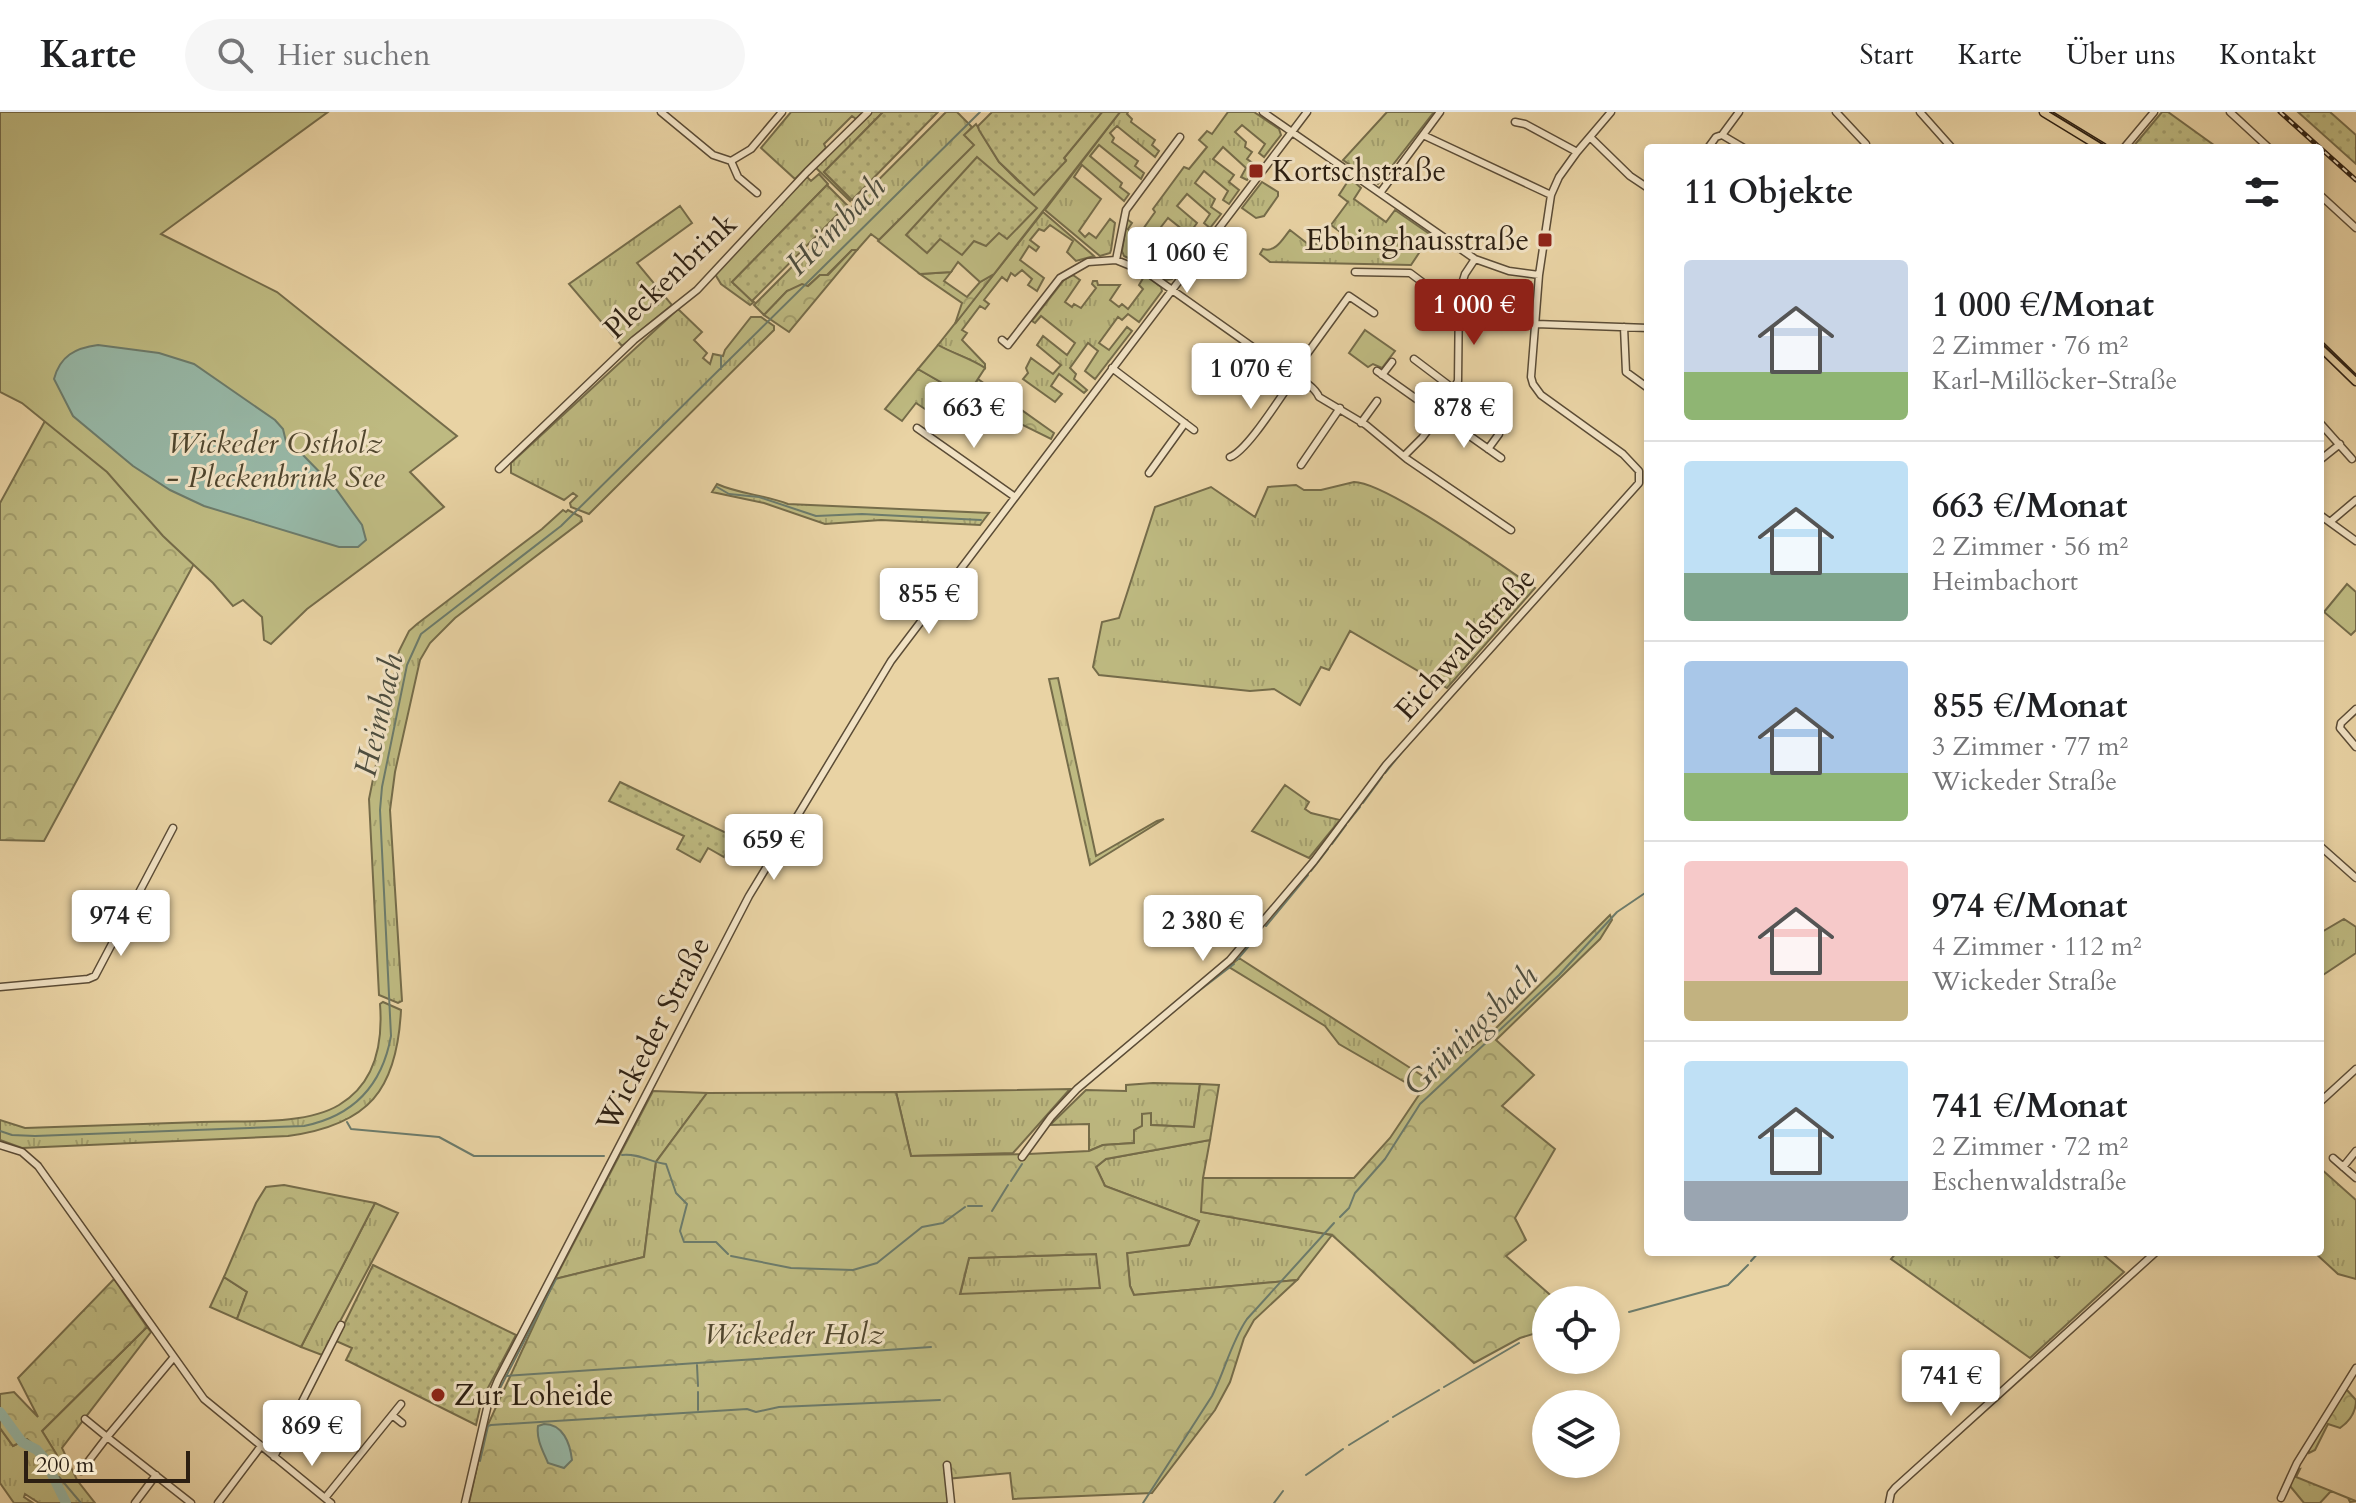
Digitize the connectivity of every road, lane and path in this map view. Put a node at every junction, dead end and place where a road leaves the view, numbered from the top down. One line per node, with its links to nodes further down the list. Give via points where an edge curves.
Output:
1 (661, 112): 28 (street, via 707,151)
2 (782, 112): 28 (street, via 751,149)
3 (868, 112): 75 (street, Pleckenbrink, via 697,290 634,340)
4 (1263, 112): 15 (street)
5 (1307, 112): 15 (street, Wickeder Straße)
6 (1440, 112): 16 (street)
7 (1611, 112): 19 (street, Eichwaldstraße)
8 (1739, 112): 17 (street)
9 (1836, 112): 22 (street)
10 (1920, 112): 23 (street)
11 (2044, 112): 24 (main road)
12 (2154, 112): 25 (street)
13 (2230, 112): 26 (street)
14 (1515, 122): 27 (street)
15 (1291, 132): 31 (street); 39 (street, Wickeder Straße)
16 (1423, 135): 31 (street); 32 (street)
17 (1722, 135): 20 (street); 21 (street)
18 (1180, 137): 36 (street, via 1126,210)
19 (1590, 137): 27 (street, Eichwaldstraße); 29 (street)
20 (1711, 144)
21 (1737, 144)
22 (1866, 144)
23 (1947, 144)
24 (2096, 144)
25 (2127, 144)
26 (2265, 144)
27 (1577, 152): 32 (street, Eichwaldstraße)
28 (731, 161): 30 (street, via 738,177)
29 (1644, 185)
30 (757, 193)
31 (1380, 193): 35 (street)
32 (1551, 195): 38 (street, Eichwaldstraße)
33 (2324, 199): 34 (street)
34 (2356, 228)
35 (1475, 259): 38 (street); 54 (street, via 1459,293)
36 (1116, 260): 39 (street, via 1139,267); 45 (street, via 1088,262 1068,272 1008,345)
37 (1355, 272): 40 (street, via 1410,273)
38 (1539, 275): 42 (street, Eichwaldstraße)
39 (1172, 290): 49 (street, Wickeder Straße); 50 (street)
40 (1438, 294)
41 (1374, 313): 50 (street, via 1349,296)
42 (1536, 324): 43 (street); 93 (street, Eichwaldstraße, via 1531,377 1536,389 1623,454 1639,471 1639,483 1386,765 1238,951 1077,1089)
43 (1624, 327): 44 (street); 53 (street, via 1626,372)
44 (1644, 328)
45 (1002, 340)
46 (2324, 350): 52 (main road)
47 (1414, 359): 54 (street)
48 (1392, 362): 58 (street, via 1379,373)
49 (1112, 368): 61 (street); 77 (street, Wickeder Straße)
50 (1292, 370): 51 (street)
51 (1296, 380): 56 (street); 70 (street, via 1250,440)
52 (2356, 381)
53 (1644, 385)
54 (1455, 390): 57 (street)
55 (1377, 401): 62 (street)
56 (1340, 408): 62 (street); 74 (street)
57 (1441, 409): 58 (street); 59 (street)
58 (1432, 410): 60 (street)
59 (1443, 421): 60 (street); 68 (street)
60 (1434, 422): 69 (street)
61 (1185, 423): 65 (street); 76 (street)
62 (1361, 423): 69 (street)
63 (2324, 427): 67 (street)
64 (917, 428): 77 (street)
65 (1194, 430)
66 (1499, 434): 68 (street)
67 (2340, 444): 71 (street); 73 (street)
68 (1488, 449): 72 (street)
69 (1404, 456): 81 (street)
70 (1230, 457)
71 (2324, 457)
72 (1501, 458)
73 (2352, 459)
74 (1301, 465)
75 (499, 469)
76 (1149, 473)
77 (1015, 497): 116 (street, Wickeder Straße, via 881,675 749,896 498,1380)
78 (2356, 500): 80 (street)
79 (2324, 518): 80 (street)
80 (2330, 522): 82 (street)
81 (1511, 530)
82 (2356, 541)
83 (2356, 709): 84 (street, via 2340,725)
84 (2356, 747)
85 (173, 828): 88 (street, via 95,976)
86 (2324, 850): 87 (street)
87 (2356, 878)
88 (0, 987)
89 (2356, 1069): 90 (street)
90 (2324, 1098)
91 (0, 1145): 99 (street, via 22,1152 38,1166)
92 (2356, 1151): 95 (street)
93 (1022, 1157)
94 (2333, 1158): 95 (street)
95 (2343, 1167): 96 (street)
96 (2356, 1178)
97 (2152, 1256): 118 (street, via 1891,1493)
98 (341, 1325): 107 (street)
99 (174, 1357): 105 (street); 106 (street, via 209,1404)
100 (2356, 1368): 111 (street)
101 (401, 1404): 102 (street)
102 (392, 1415): 104 (street); 112 (street)
103 (85, 1419): 105 (street)
104 (402, 1423)
105 (107, 1437): 109 (street); 110 (street)
106 (261, 1446): 107 (street); 115 (street)
107 (274, 1457): 112 (street)
108 (947, 1465): 117 (street)
109 (81, 1471)
110 (156, 1475): 113 (street); 114 (street)
111 (2281, 1498)
112 (328, 1501)
113 (135, 1503)
114 (191, 1503)
115 (218, 1503)
116 (465, 1503)
117 (951, 1503)
118 (1889, 1503)

